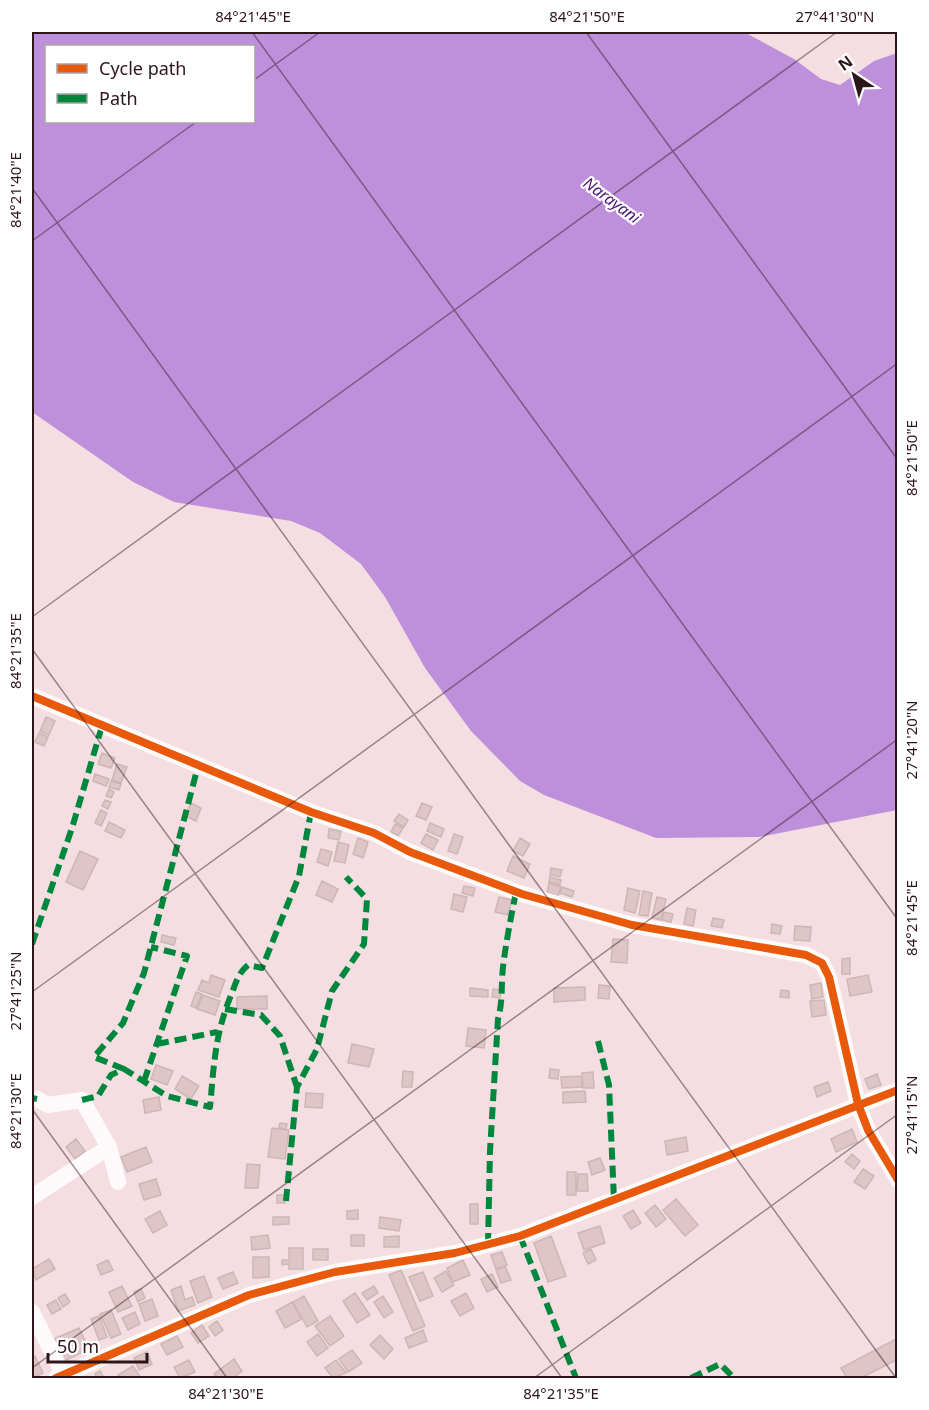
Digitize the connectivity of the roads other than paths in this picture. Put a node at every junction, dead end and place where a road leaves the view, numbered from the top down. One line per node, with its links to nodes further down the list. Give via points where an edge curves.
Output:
1 (32, 696): 4 (street, via 516,892 632,926 806,956 822,963 829,977)
2 (897, 1090): 4 (street)
3 (38, 1100): 5 (street, via 48,1105 82,1100)
4 (858, 1104): 6 (street); 10 (street, via 520,1236 455,1253 335,1272 249,1296)
5 (109, 1147): 7 (street); 8 (street)
6 (897, 1180)
7 (118, 1182)
8 (32, 1197)
9 (32, 1312): 10 (street)
10 (61, 1377)

